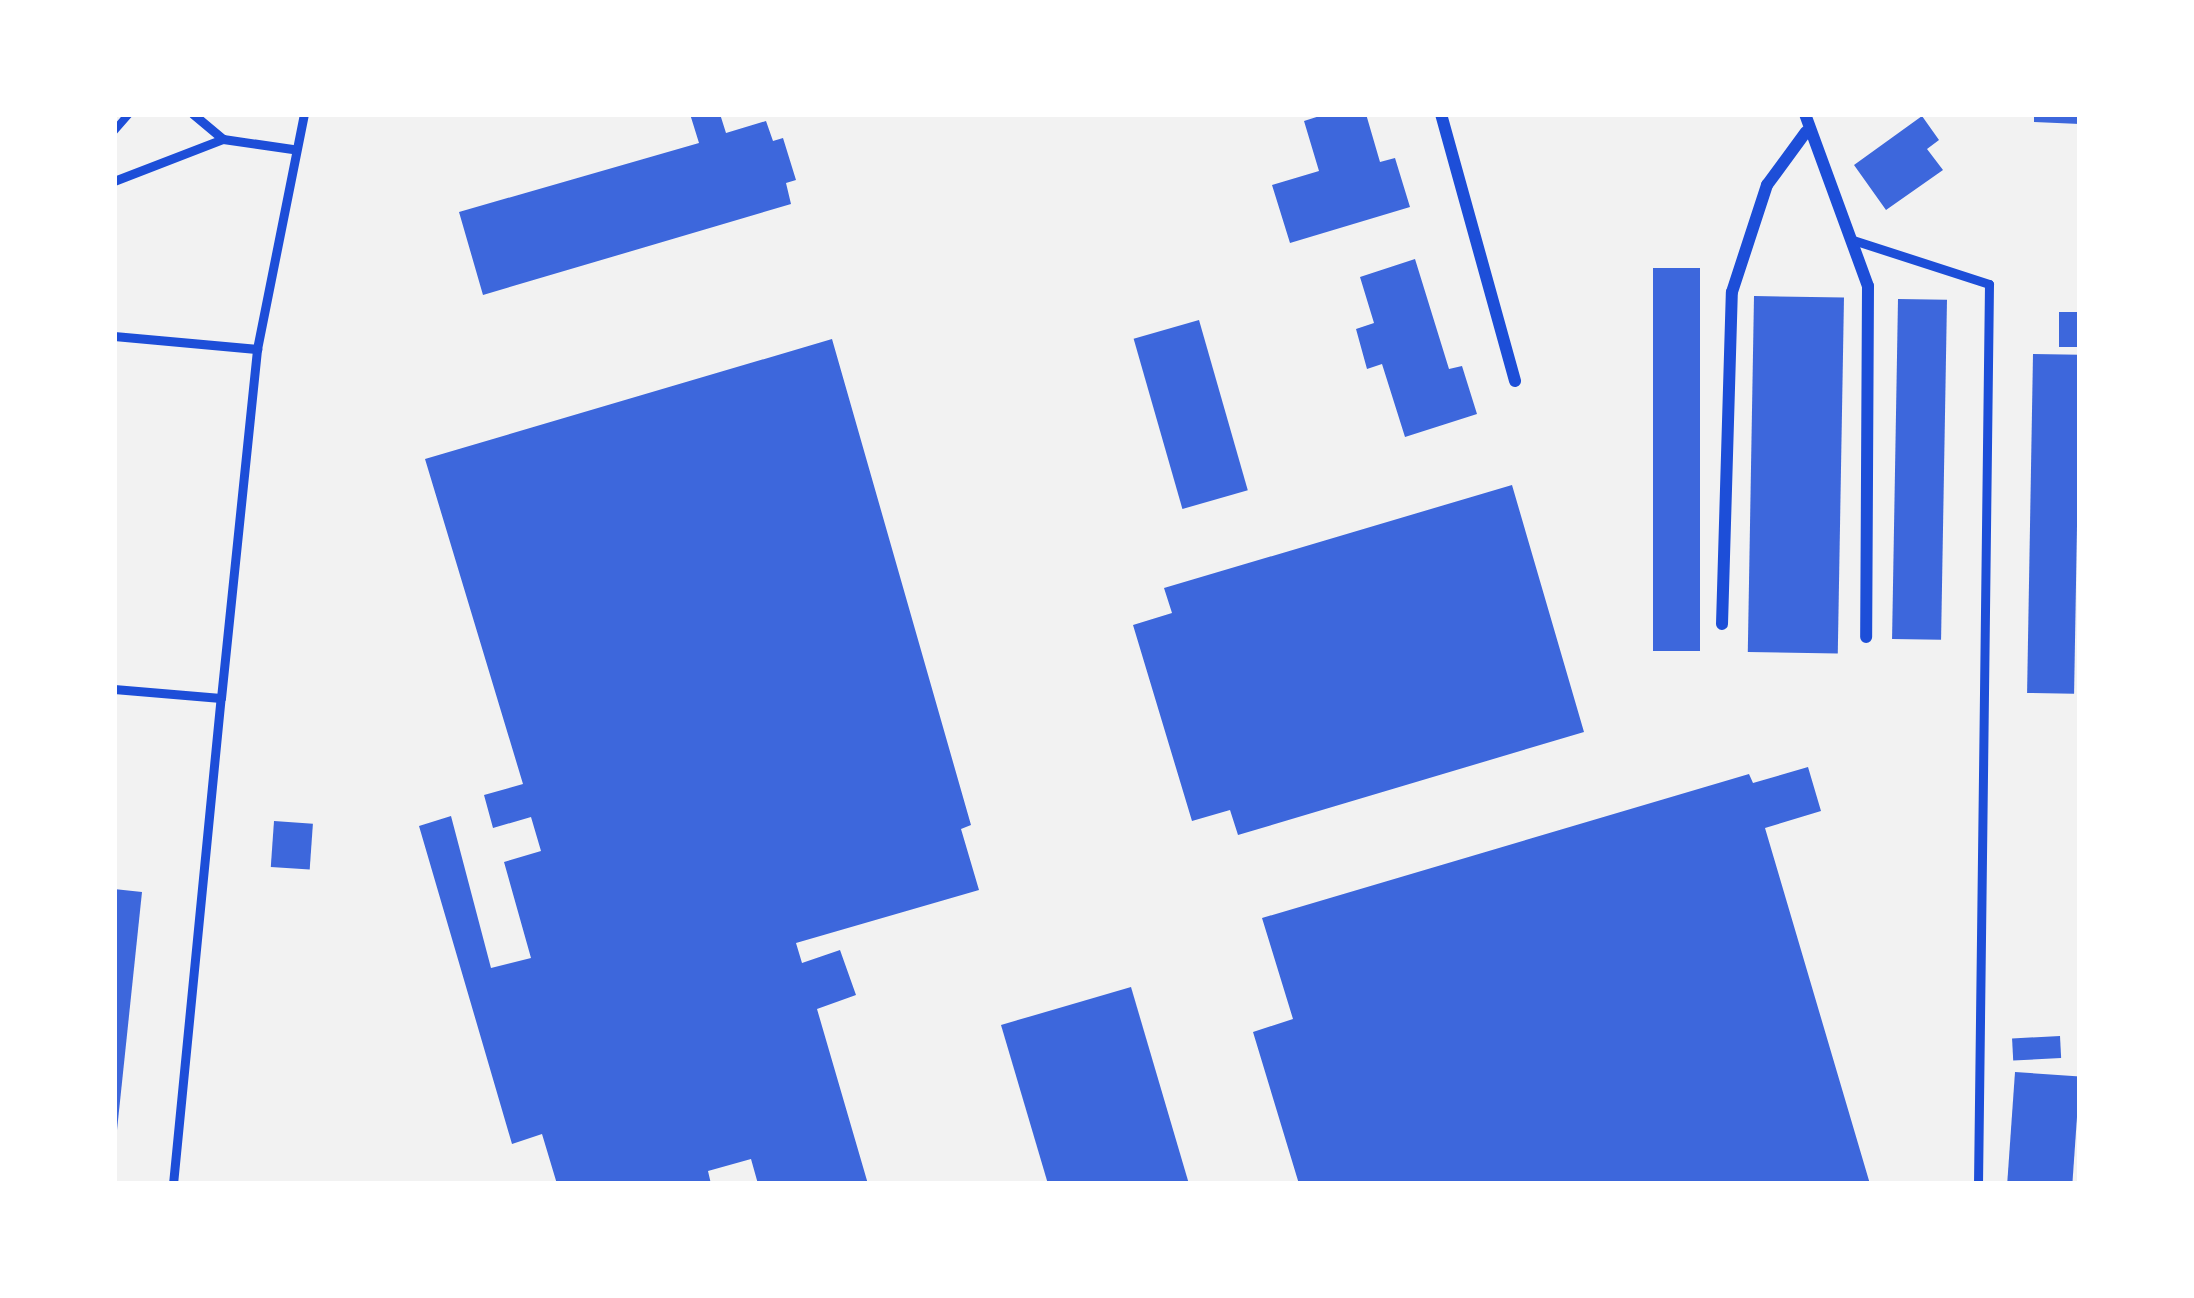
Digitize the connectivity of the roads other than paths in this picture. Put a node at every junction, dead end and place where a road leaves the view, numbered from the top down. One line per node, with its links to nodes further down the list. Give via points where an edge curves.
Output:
1 (193, 114): 6 (lane)
2 (304, 114): 7 (lane)
3 (1442, 114): 12 (street)
4 (1805, 114): 5 (street)
5 (1806, 132): 9 (street); 13 (street, via 1767,185 1732,292)
6 (223, 139): 7 (lane); 8 (lane)
7 (292, 149): 11 (lane)
8 (114, 182)
9 (1853, 240): 14 (street, via 1868,286); 18 (lane, via 1989,284)
10 (114, 335): 11 (lane)
11 (257, 349): 16 (lane)
12 (1515, 381)
13 (1722, 624)
14 (1866, 637)
15 (114, 689): 16 (lane)
16 (221, 698): 17 (lane)
17 (173, 1184)
18 (1978, 1184)

